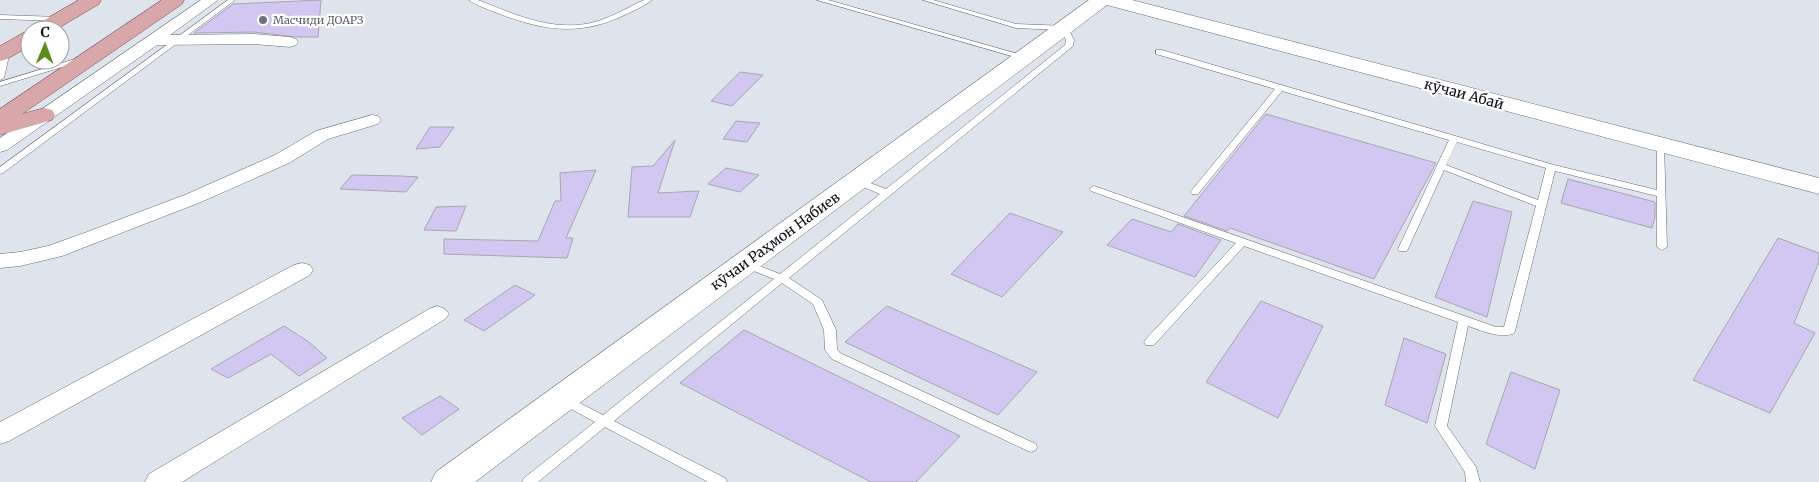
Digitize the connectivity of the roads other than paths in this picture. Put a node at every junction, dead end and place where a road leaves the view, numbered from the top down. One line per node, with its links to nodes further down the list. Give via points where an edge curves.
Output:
1 (92, 0): 12 (main road)
2 (175, 0): 21 (main road)
3 (211, 0): 14 (street)
4 (232, 0): 15 (lane)
5 (472, 0): 6 (lane, via 532,24 572,28 596,24)
6 (649, 0)
7 (820, 0): 20 (lane)
8 (926, 0): 13 (lane, via 1016,26)
9 (1101, 0): 13 (main road, кӯчаи Раҳмон Набиев)
10 (1110, 0): 31 (main road, кӯчаи Абаӣ)
11 (0, 17): 12 (lane)
12 (60, 19)
13 (1064, 28): 20 (main road, кӯчаи Раҳмон Набиев); 39 (lane, via 1070,40 1069,46)
14 (153, 40): 15 (street); 25 (street)
15 (176, 40): 16 (street); 34 (lane)
16 (290, 42)
17 (20, 43): 19 (main road)
18 (1158, 52): 24 (lane)
19 (3, 53): 22 (lane)
20 (1025, 57): 35 (main road, кӯчаи Раҳмон Набиев)
21 (88, 58): 23 (lane); 26 (main road)
22 (0, 78)
23 (0, 84)
24 (1280, 88): 29 (lane); 38 (lane)
25 (44, 115): 28 (main road); 30 (street)
26 (0, 119)
27 (372, 120): 45 (street, via 322,135 273,162 194,198 94,236 54,251)
28 (0, 128)
29 (1454, 138): 32 (lane); 33 (lane)
30 (0, 146)
31 (1661, 146): 36 (main road, кӯчаи Абаӣ); 40 (lane)
32 (1441, 166): 41 (lane); 44 (lane)
33 (1551, 167): 40 (lane); 41 (lane)
34 (0, 171)
35 (857, 181): 39 (lane); 46 (main road, кӯчаи Раҳмон Набиев)
36 (1819, 186)
37 (1094, 189): 42 (lane)
38 (1195, 192)
39 (887, 193): 48 (lane)
40 (1662, 194): 43 (lane)
41 (1541, 205): 50 (lane, via 1509,331 1495,332)
42 (1242, 242): 50 (lane); 51 (lane)
43 (1662, 247)
44 (1403, 249)
45 (0, 261)
46 (744, 264): 48 (lane); 52 (main road, кӯчаи Раҳмон Набиев)
47 (302, 270): 54 (street)
48 (782, 278): 53 (lane); 55 (lane, via 818,302 830,330 831,350 836,356)
49 (437, 314): 56 (street)
50 (1464, 320): 60 (lane, via 1441,426 1471,471)
51 (1150, 342)
52 (562, 399): 53 (lane); 57 (main road, кӯчаи Раҳмон Набиев)
53 (603, 422): 58 (lane); 59 (lane)
54 (0, 434)
55 (1031, 447)
56 (159, 482)
57 (449, 482)
58 (529, 482)
59 (720, 482)
60 (1473, 482)

